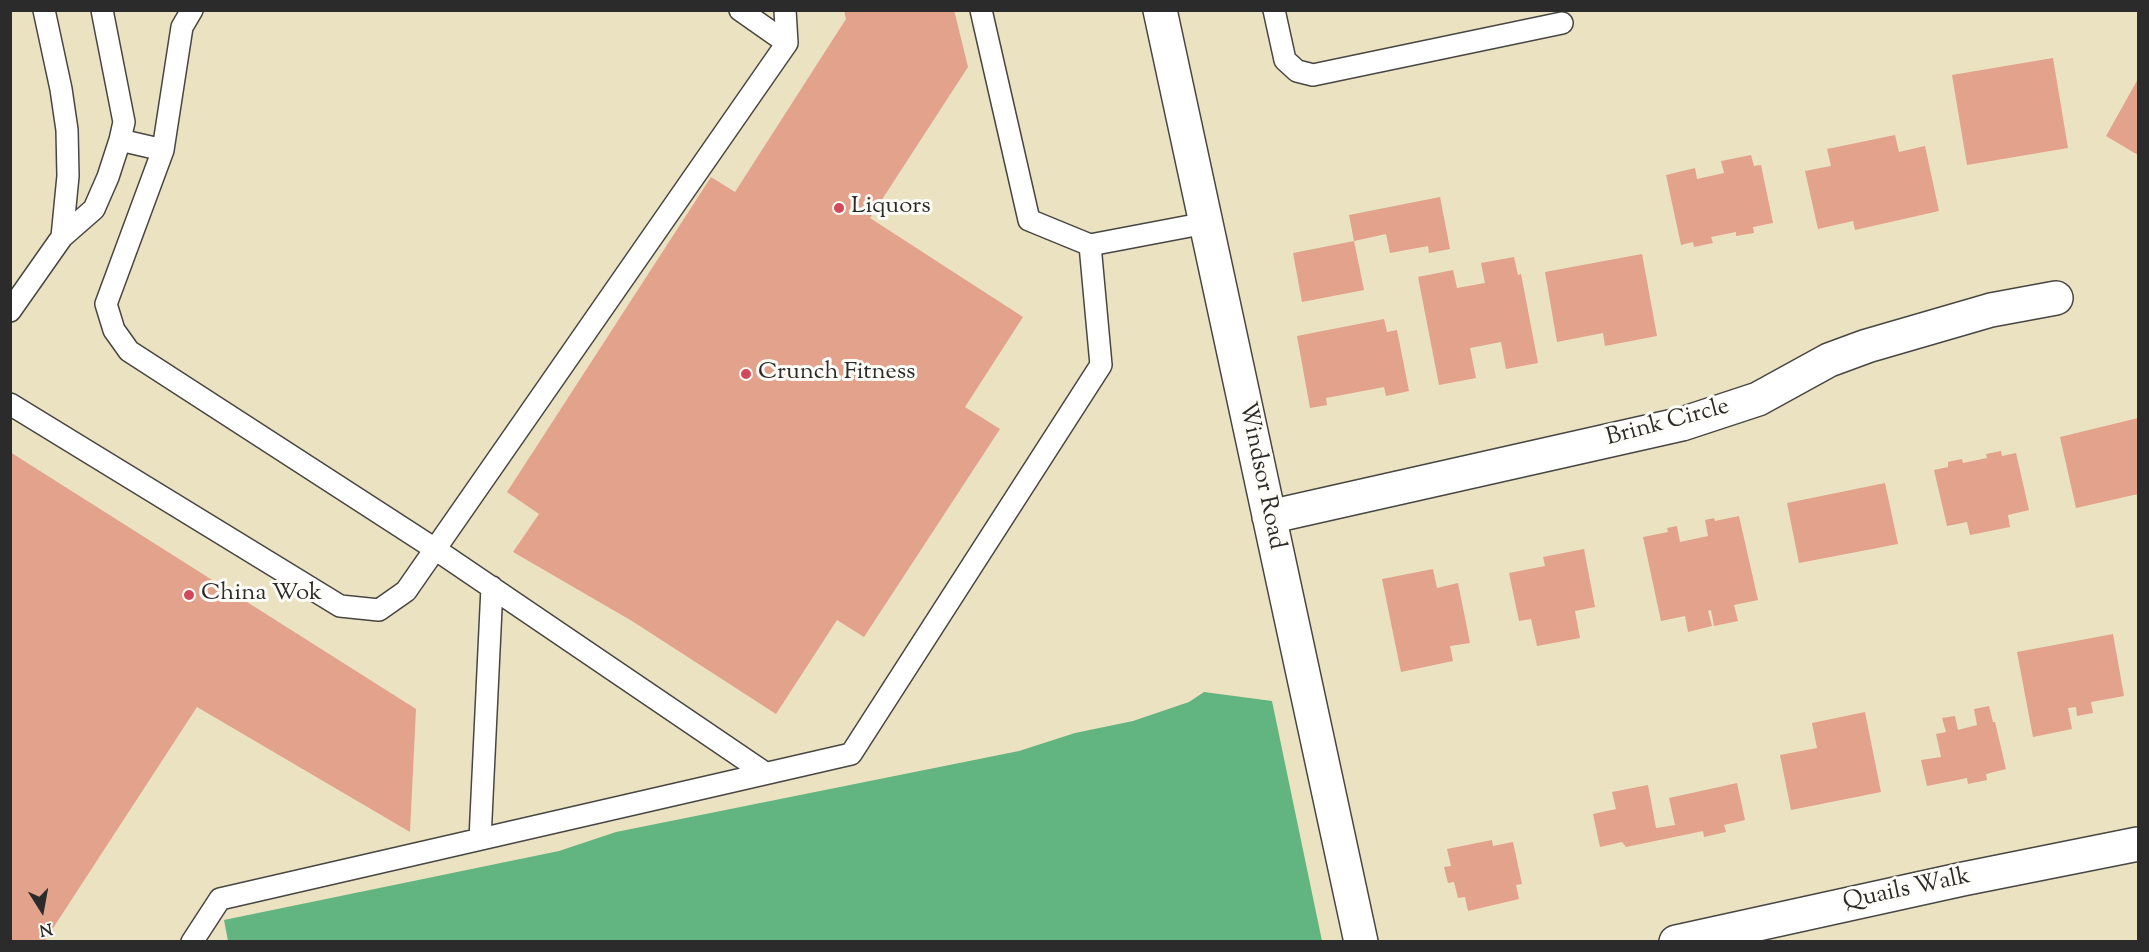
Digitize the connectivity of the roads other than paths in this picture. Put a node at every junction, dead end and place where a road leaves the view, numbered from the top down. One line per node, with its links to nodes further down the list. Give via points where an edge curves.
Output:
1 (44, 10): 14 (lane, via 66,130 68,176)
2 (102, 10): 11 (lane, via 124,122)
3 (192, 10): 12 (lane, via 182,27)
4 (740, 10): 10 (lane)
5 (785, 10): 10 (lane)
6 (981, 10): 15 (lane, via 1029,220)
7 (1160, 10): 13 (street, Windsor Road)
8 (1274, 10): 9 (lane, via 1285,60 1297,70 1313,75)
9 (1562, 22)
10 (787, 42): 20 (lane)
11 (120, 140): 12 (lane); 14 (lane, via 94,209)
12 (164, 150): 20 (lane, via 106,304 114,330 129,351)
13 (1206, 223): 15 (lane); 19 (street, Windsor Road)
14 (62, 237): 17 (lane)
15 (1090, 245): 22 (lane, via 1101,365 851,754)
16 (2056, 298): 19 (street, Brink Circle, via 1991,310 1867,346 1829,360 1758,399 1682,424)
17 (10, 311)
18 (10, 404): 20 (lane, via 340,606 379,610 406,591)
19 (1269, 517): 26 (street, Windsor Road)
20 (435, 549): 21 (lane)
21 (492, 587): 22 (lane); 23 (lane)
22 (765, 773): 23 (lane)
23 (480, 838): 25 (lane, via 220,899)
24 (2139, 844): 27 (street, Quails Walk)
25 (192, 942)
26 (1361, 942)
27 (1676, 942)

